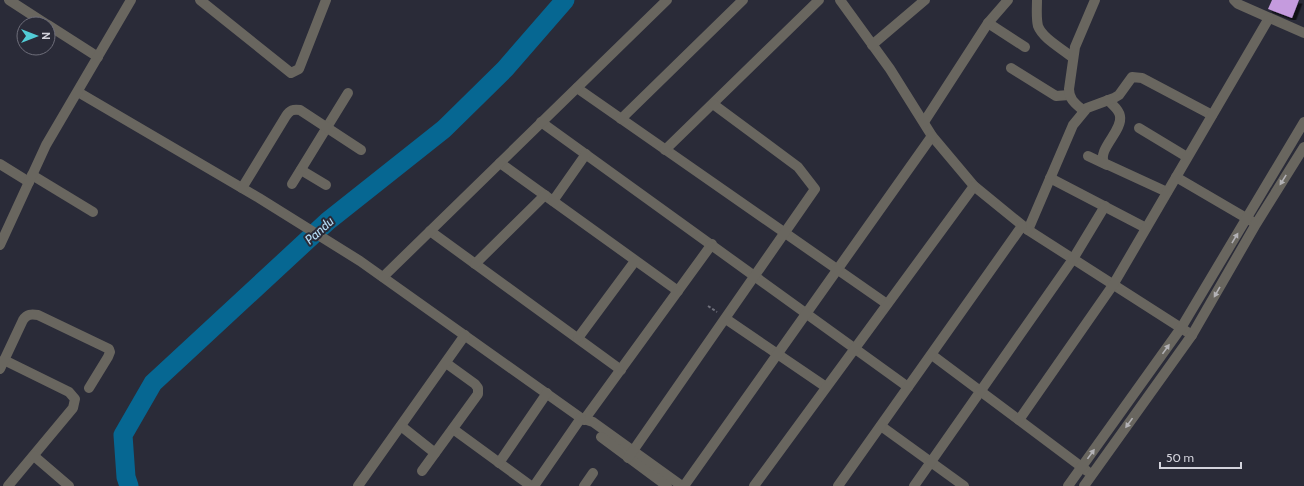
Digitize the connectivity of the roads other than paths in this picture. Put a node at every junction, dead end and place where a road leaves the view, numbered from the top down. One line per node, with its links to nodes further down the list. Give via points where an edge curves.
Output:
1 (9, 0): 14 (street)
2 (131, 0): 21 (street)
3 (200, 0): 4 (street, via 292,73 299,69)
4 (326, 0)
5 (667, 0): 24 (street)
6 (743, 0): 32 (street)
7 (819, 0): 29 (street)
8 (840, 0): 19 (street)
9 (925, 0): 19 (street)
10 (1008, 0): 16 (street)
11 (1037, 0): 22 (street, via 1040,29)
12 (1095, 0): 22 (street, via 1080,33)
13 (1234, 0): 15 (street)
14 (34, 16)
15 (1269, 18): 18 (street); 31 (street)
16 (988, 23): 20 (street); 34 (street)
17 (56, 30): 21 (street)
18 (1304, 33)
19 (872, 45): 34 (street)
20 (1025, 47)
21 (98, 57): 25 (street)
22 (1073, 58): 27 (street)
23 (1011, 68): 27 (street, via 1056,96)
24 (576, 88): 32 (street); 33 (street)
25 (78, 92): 51 (street, via 46,145); 55 (street)
26 (348, 93): 36 (street)
27 (1069, 96): 30 (street)
28 (1108, 100): 30 (street); 31 (street, via 1119,95 1129,79 1136,76); 47 (street, via 1118,111 1120,120 1102,156)
29 (713, 104): 41 (street); 65 (street, via 798,167 815,189)
30 (1084, 111): 50 (street, via 1073,125)
31 (1212, 115): 44 (street)
32 (620, 119): 41 (street)
33 (542, 122): 42 (street); 45 (street)
34 (924, 122): 38 (street)
35 (1304, 122): 60 (street)
36 (327, 128): 40 (street); 48 (street); 55 (street, via 300,110 289,111)
37 (1139, 128): 44 (street)
38 (932, 136): 54 (street); 71 (street)
39 (1304, 147): 61 (street, one-way to 61)
40 (361, 150)
41 (665, 150): 65 (street)
42 (586, 154): 57 (street); 66 (street)
43 (1088, 156): 47 (street)
44 (1187, 157): 49 (street)
45 (500, 163): 57 (street); 64 (street)
46 (0, 164): 51 (street)
47 (1107, 165): 56 (street)
48 (301, 170): 52 (street); 53 (street)
49 (1176, 177): 56 (street); 60 (street)
50 (1050, 178): 58 (street); 62 (street)
51 (30, 179): 59 (street); 67 (street)
52 (292, 184)
53 (326, 185)
54 (974, 186): 62 (street); 76 (street)
55 (242, 188): 72 (street)
56 (1167, 192): 63 (street)
57 (549, 198): 69 (street); 70 (street)
58 (1105, 206): 63 (street); 68 (street)
59 (93, 212)
60 (1247, 218): 61 (street); 79 (street, one-way to 60)
61 (1256, 224): 81 (street, one-way to 81)
62 (1025, 228): 68 (street); 85 (street)
63 (1146, 228): 74 (street)
64 (430, 231): 70 (street); 72 (street)
65 (784, 233): 71 (street); 73 (street)
66 (712, 244): 73 (street); 75 (street)
67 (0, 245)
68 (1073, 259): 74 (street); 92 (street)
69 (635, 261): 75 (street); 82 (street)
70 (475, 264): 82 (street)
71 (834, 273): 76 (street); 77 (street)
72 (383, 277): 80 (street)
73 (759, 278): 77 (street); 78 (street)
74 (1113, 285): 79 (street); 97 (street)
75 (678, 291): 88 (street)
76 (887, 304): 83 (street)
77 (806, 312): 83 (street); 84 (street)
78 (726, 319): 84 (street); 102 (street)
79 (1181, 328): 81 (street); 94 (street, one-way to 79)
80 (465, 335): 86 (street); 93 (street)
81 (1192, 335): 95 (street)
82 (578, 338): 88 (street)
83 (851, 344): 89 (street); 90 (street)
84 (781, 350): 89 (street); 116 (street)
85 (932, 355): 90 (street); 92 (street)
86 (446, 363): 98 (street); 100 (street, via 478,388 476,399)
87 (2, 364): 91 (street, via 26,316 38,315 109,348 108,357); 103 (street, via 69,392 75,400 73,408)
88 (621, 370): 96 (street)
89 (826, 387): 117 (street)
90 (908, 387): 99 (street)
91 (89, 388)
92 (980, 391): 97 (street); 104 (street)
93 (547, 394): 96 (street); 105 (street)
94 (1129, 401): 95 (street); 106 (street, one-way to 94)
95 (1139, 409): 109 (street, one-way to 109)
96 (583, 419): 102 (street, via 587,427); 113 (street)
97 (1019, 420): 106 (street)
98 (401, 426): 101 (street); 110 (street)
99 (881, 426): 104 (street); 118 (street)
100 (453, 429): 101 (street); 105 (street)
101 (435, 453): 107 (street)
102 (631, 455): 115 (street); 116 (street)
103 (34, 456): 111 (street); 112 (street)
104 (931, 462): 119 (street); 120 (street)
105 (499, 463): 113 (street)
106 (1082, 467): 109 (street); 121 (street)
107 (422, 472)
108 (593, 473): 114 (street)
109 (1092, 475): 122 (street)
110 (360, 485)
111 (8, 486)
112 (69, 486)
113 (532, 486)
114 (585, 486)
115 (667, 486)
116 (683, 486)
117 (754, 486)
118 (838, 486)
119 (914, 486)
120 (964, 486)
121 (1068, 486)
122 (1084, 486)

